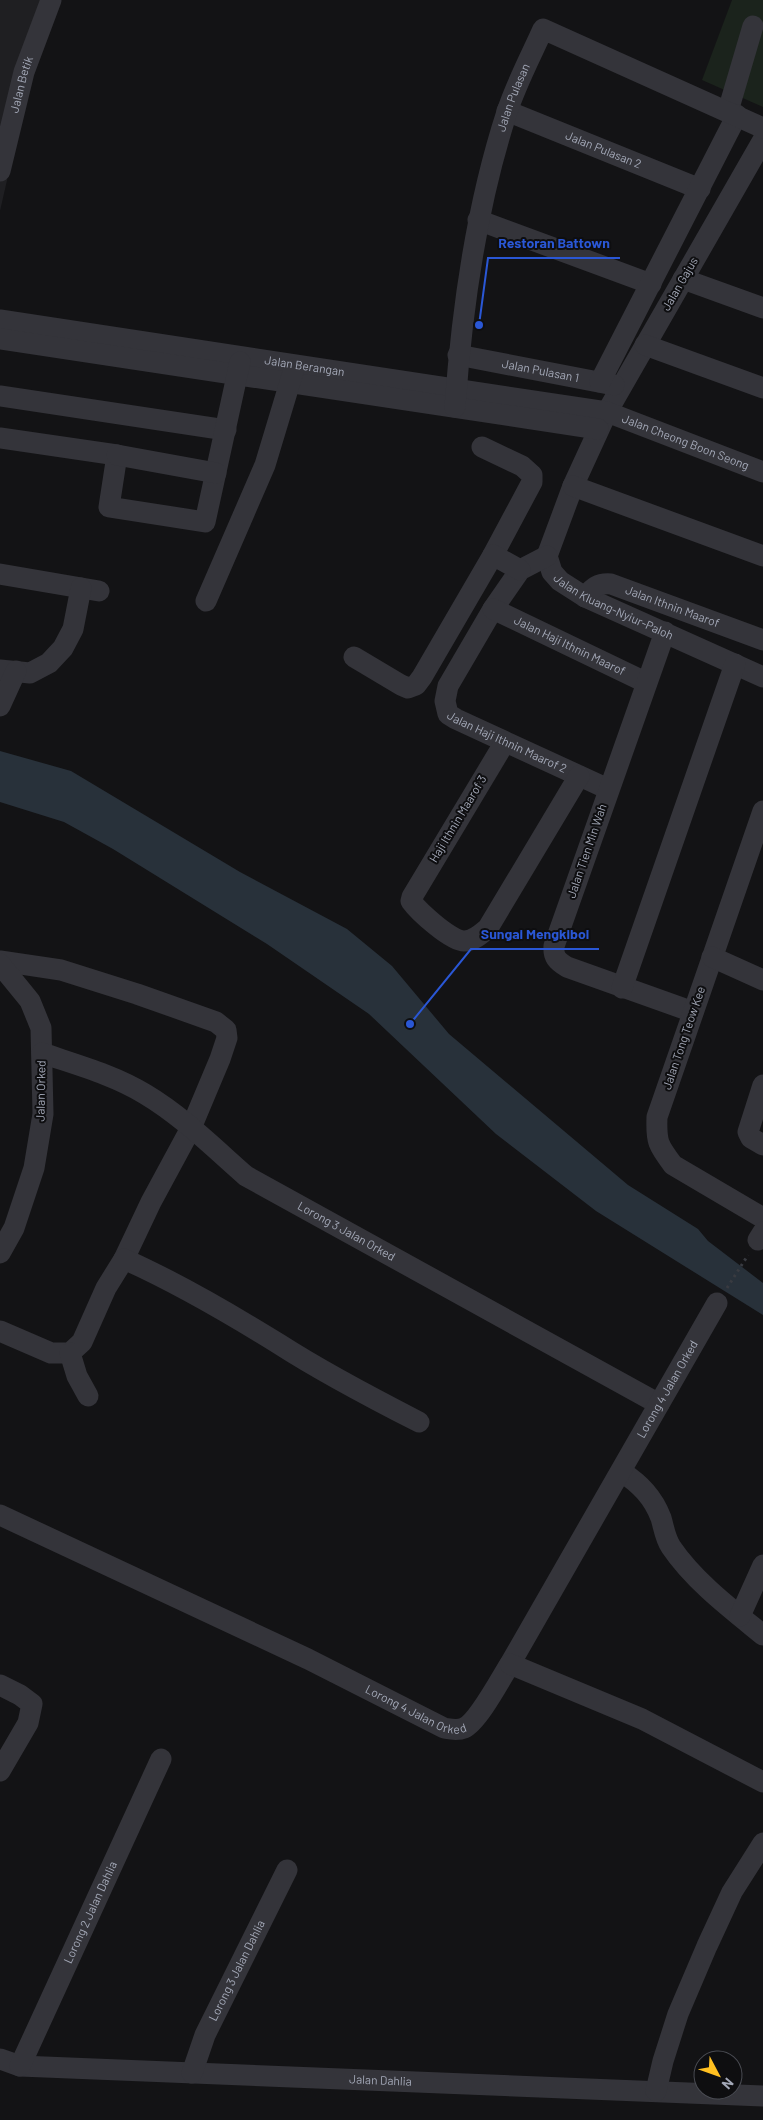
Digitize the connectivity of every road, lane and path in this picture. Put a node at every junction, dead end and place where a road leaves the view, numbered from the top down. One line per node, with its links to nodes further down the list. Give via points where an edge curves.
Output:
1 (44, 2): 7 (street, Jalan Betik)
2 (753, 26): 4 (street)
3 (507, 111): 4 (street, Jalan Pulasan, via 544,29); 8 (street, Jalan Pulasan 2); 9 (street, Jalan Pulasan)
4 (732, 113): 5 (street, Jalan Pulasan); 8 (street)
5 (763, 128)
6 (763, 140): 10 (street, Jalan Gajus)
7 (0, 171)
8 (700, 189): 11 (street)
9 (478, 220): 11 (street); 16 (street, Jalan Pulasan)
10 (683, 279): 12 (street); 15 (street, Jalan Gajus)
11 (650, 284): 19 (street)
12 (763, 308)
13 (0, 320): 17 (street, Jalan Berangan)
14 (0, 338): 17 (street, Jalan Berangan)
15 (645, 345): 20 (street, Jalan Gajus); 21 (street)
16 (458, 355): 19 (street, Jalan Pulasan 1); 23 (street, Jalan Pulasan)
17 (239, 365): 18 (street, Jalan Berangan); 25 (street)
18 (293, 373): 23 (street, Jalan Berangan); 38 (street, via 265,465)
19 (600, 382): 20 (street, Jalan Pulasan 1)
20 (621, 386): 24 (street, Jalan Gajus)
21 (763, 388)
22 (0, 396): 25 (street)
23 (456, 398): 24 (street, Jalan Berangan)
24 (602, 420): 29 (street, Jalan Cheong Boon Seong); 31 (street, Jalan Kluang-Nyiur-Paloh)
25 (226, 430): 30 (street)
26 (0, 438): 28 (street)
27 (482, 447): 32 (street, via 522,466 532,475 532,482)
28 (117, 456): 30 (street); 30 (street, via 109,506 205,522)
29 (763, 472)
30 (216, 473)
31 (573, 486): 33 (street, Jalan Kluang-Nyiur-Paloh); 34 (street)
32 (492, 555): 35 (street); 42 (street, via 416,685 408,688 401,685)
33 (547, 556): 35 (street, Jalan Haji Ithnin Maarof 2); 37 (street, Jalan Kluang-Nyiur-Paloh, via 552,572 560,581)
34 (763, 556)
35 (520, 570): 39 (street, Jalan Haji Ithnin Maarof 2)
36 (0, 574): 44 (street, via 90,589 63,648 49,663 30,673)
37 (585, 596): 40 (street, Jalan Kluang-Nyiur-Paloh); 41 (street, Jalan Ithnin Maarof, via 593,587 611,584)
38 (206, 601)
39 (493, 609): 46 (street, Jalan Haji Ithnin Maarof); 48 (street, Jalan Haji Ithnin Maarof 2, via 448,686 445,701 448,714)
40 (665, 632): 43 (street, Jalan Kluang-Nyiur-Paloh); 46 (street, Jalan Tien Min Wah)
41 (763, 640)
42 (354, 657)
43 (735, 664): 45 (street, Jalan Kluang-Nyiur-Paloh); 55 (street)
44 (8, 671): 47 (street)
45 (763, 676)
46 (645, 682): 50 (street, Jalan Tien Min Wah)
47 (0, 706)
48 (505, 742): 49 (street, Jalan Haji Ithnin Maarof 2); 49 (street, Haji Ithnin Maarof 3, via 412,896 411,901 418,910 463,942 474,939 488,928)
49 (579, 776): 50 (street, Jalan Haji Ithnin Maarof 2)
50 (608, 789): 55 (street, Jalan Tien Min Wah, via 553,954 566,966)
51 (763, 811): 52 (street, Jalan Tong Teow Kee)
52 (712, 957): 54 (street); 56 (street, Jalan Tong Teow Kee)
53 (0, 962): 57 (street, Jalan Orked, via 30,1000 40,1028); 59 (street, via 60,970 216,1022 226,1030 227,1038 220,1059)
54 (763, 980)
55 (622, 988): 56 (street, Jalan Tien Min Wah)
56 (694, 1012): 61 (street, Jalan Tong Teow Kee, via 657,1117 656,1138 673,1165)
57 (42, 1053): 59 (street, Lorong 3 Jalan Orked, via 146,1094); 63 (street, Jalan Orked, via 43,1114 34,1168 14,1228)
58 (763, 1085): 60 (street, via 748,1132 751,1138)
59 (191, 1128): 64 (street); 69 (street, Lorong 3 Jalan Orked, via 246,1176)
60 (763, 1145)
61 (763, 1218)
62 (761, 1236): 65 (path)
63 (0, 1253)
64 (124, 1259): 67 (street, via 106,1288 82,1342); 70 (street)
65 (717, 1303): 69 (street, Lorong 4 Jalan Orked)
66 (0, 1331): 67 (street, via 51,1353)
67 (70, 1353): 68 (street)
68 (88, 1396)
69 (659, 1404): 71 (street, Lorong 4 Jalan Orked)
70 (419, 1422)
71 (622, 1472): 74 (street, via 641,1485 652,1499 672,1548 709,1589); 76 (street, Lorong 4 Jalan Orked)
72 (0, 1515): 76 (street, Lorong 4 Jalan Orked, via 308,1659 444,1728 465,1728 474,1720)
73 (763, 1565): 74 (street)
74 (740, 1616): 75 (street)
75 (763, 1635)
76 (510, 1664): 80 (street, via 642,1719)
77 (0, 1686): 79 (street, via 32,1704 28,1723)
78 (162, 1759): 84 (street, Lorong 2 Jalan Dahlia)
79 (0, 1771)
80 (763, 1782)
81 (763, 1843): 86 (street, via 732,1892 706,1946 669,2042)
82 (286, 1870): 85 (street, Lorong 3 Jalan Dahlia, via 205,2035)
83 (0, 2059): 84 (street, Jalan Dahlia)
84 (20, 2066): 85 (street, Jalan Dahlia)
85 (192, 2073): 86 (street, Jalan Dahlia)
86 (656, 2091): 87 (street, Jalan Dahlia)
87 (763, 2096)

